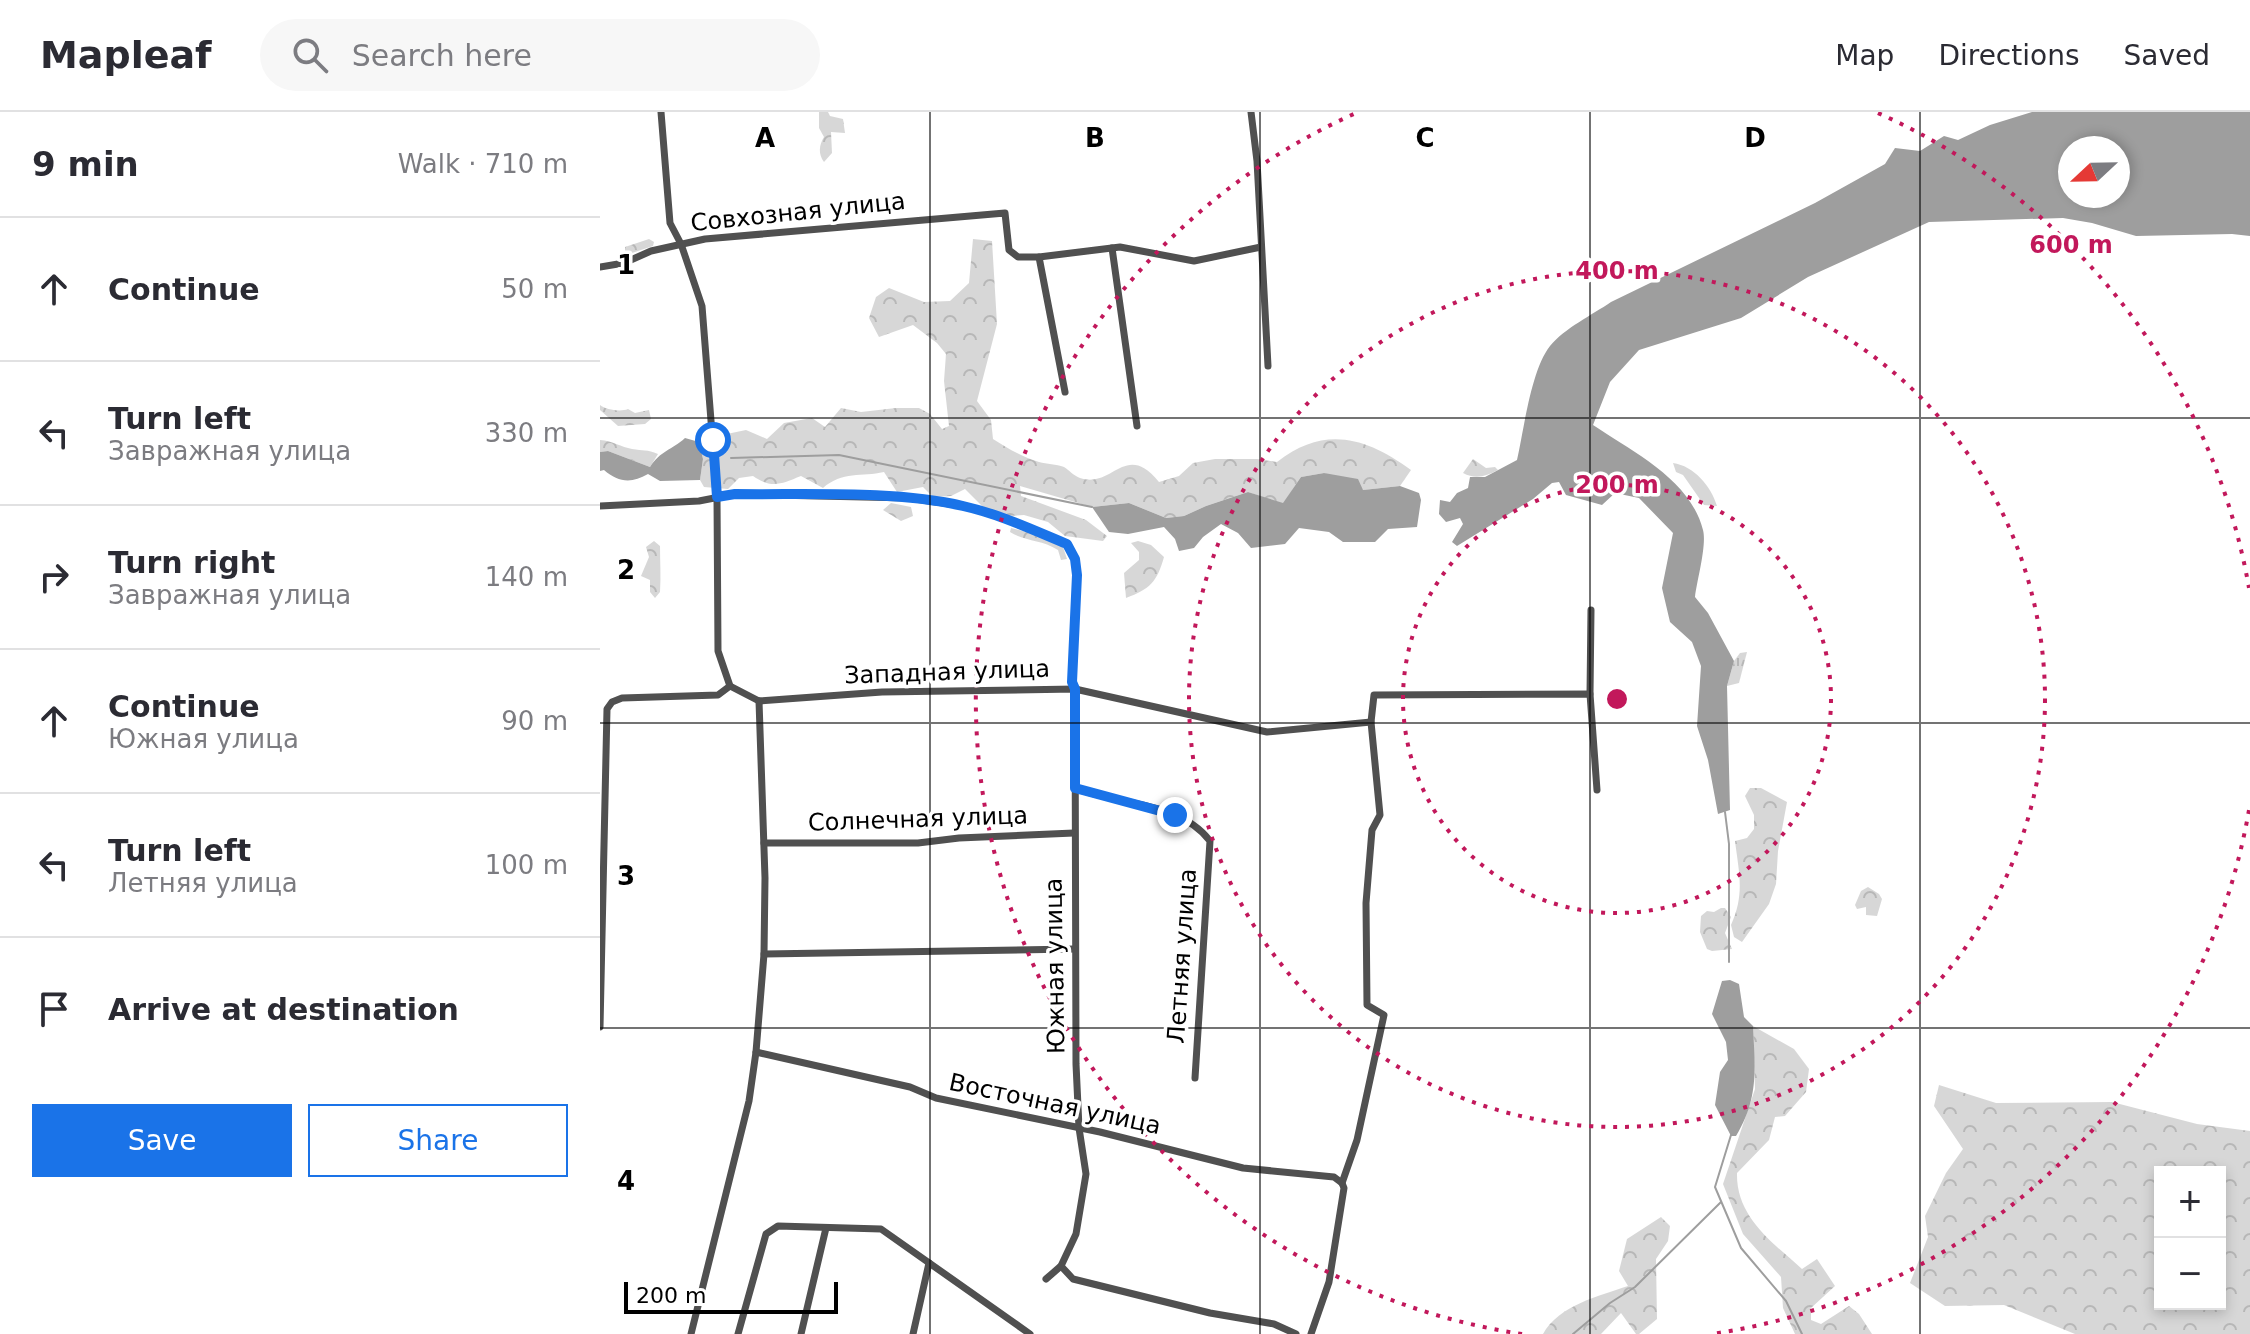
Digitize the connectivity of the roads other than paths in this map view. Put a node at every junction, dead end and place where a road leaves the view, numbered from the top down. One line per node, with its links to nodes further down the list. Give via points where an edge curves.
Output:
1 (661, 112): 3 (street, via 670,223)
2 (1251, 112): 4 (street)
3 (681, 244): 6 (street, Совхозная улица, via 1005,213 1009,250 1018,257); 7 (street, Совхозная улица); 11 (street, via 702,306)
4 (1261, 247): 5 (street, via 1194,261); 8 (street)
5 (1112, 248): 6 (street); 10 (street)
6 (1039, 257): 9 (street)
7 (600, 267)
8 (1268, 366)
9 (1065, 392)
10 (1137, 426)
11 (717, 497): 12 (street, Южная улица); 14 (street, via 718,651); 15 (street, Южная улица, via 922,500 1006,519 1067,544 1077,575)
12 (600, 506)
13 (1591, 610): 16 (street)
14 (730, 686): 17 (street); 25 (street, via 718,695 622,698 607,709)
15 (1075, 689): 17 (street, Западная улица, via 882,692); 18 (street, Западная улица, via 1267,732); 19 (street, Южная улица)
16 (1590, 694): 18 (street, via 1374,695); 20 (street)
17 (759, 701): 22 (street)
18 (1371, 722): 29 (street, via 1380,815 1372,830 1366,903 1367,1005 1384,1015)
19 (1075, 788): 21 (street, Южная улица); 27 (street, Летняя улица, via 1175,815 1200,827 1210,841)
20 (1597, 790)
21 (1074, 833): 22 (street, Солнечная улица, via 918,843); 23 (street, Южная улица)
22 (764, 843): 24 (street)
23 (1074, 949): 24 (street); 28 (street, Южная улица)
24 (764, 954): 26 (street)
25 (600, 1027)
26 (756, 1052): 28 (street, Восточная улица); 35 (street, via 749,1101)
27 (1195, 1078)
28 (1079, 1128): 29 (street, Восточная улица, via 1243,1168 1334,1177); 32 (street, Южная улица, via 1086,1174 1076,1234)
29 (1343, 1186): 34 (street, via 1329,1282)
30 (826, 1228): 31 (street, via 881,1229); 36 (street, via 778,1226 766,1234); 37 (street)
31 (929, 1263): 38 (street); 39 (street)
32 (1061, 1266): 33 (street, Южная улица); 40 (street, via 1073,1279 1274,1324)
33 (1046, 1279)
34 (1315, 1333)
35 (691, 1334)
36 (738, 1334)
37 (801, 1334)
38 (913, 1334)
39 (1030, 1334)
40 (1296, 1334)

